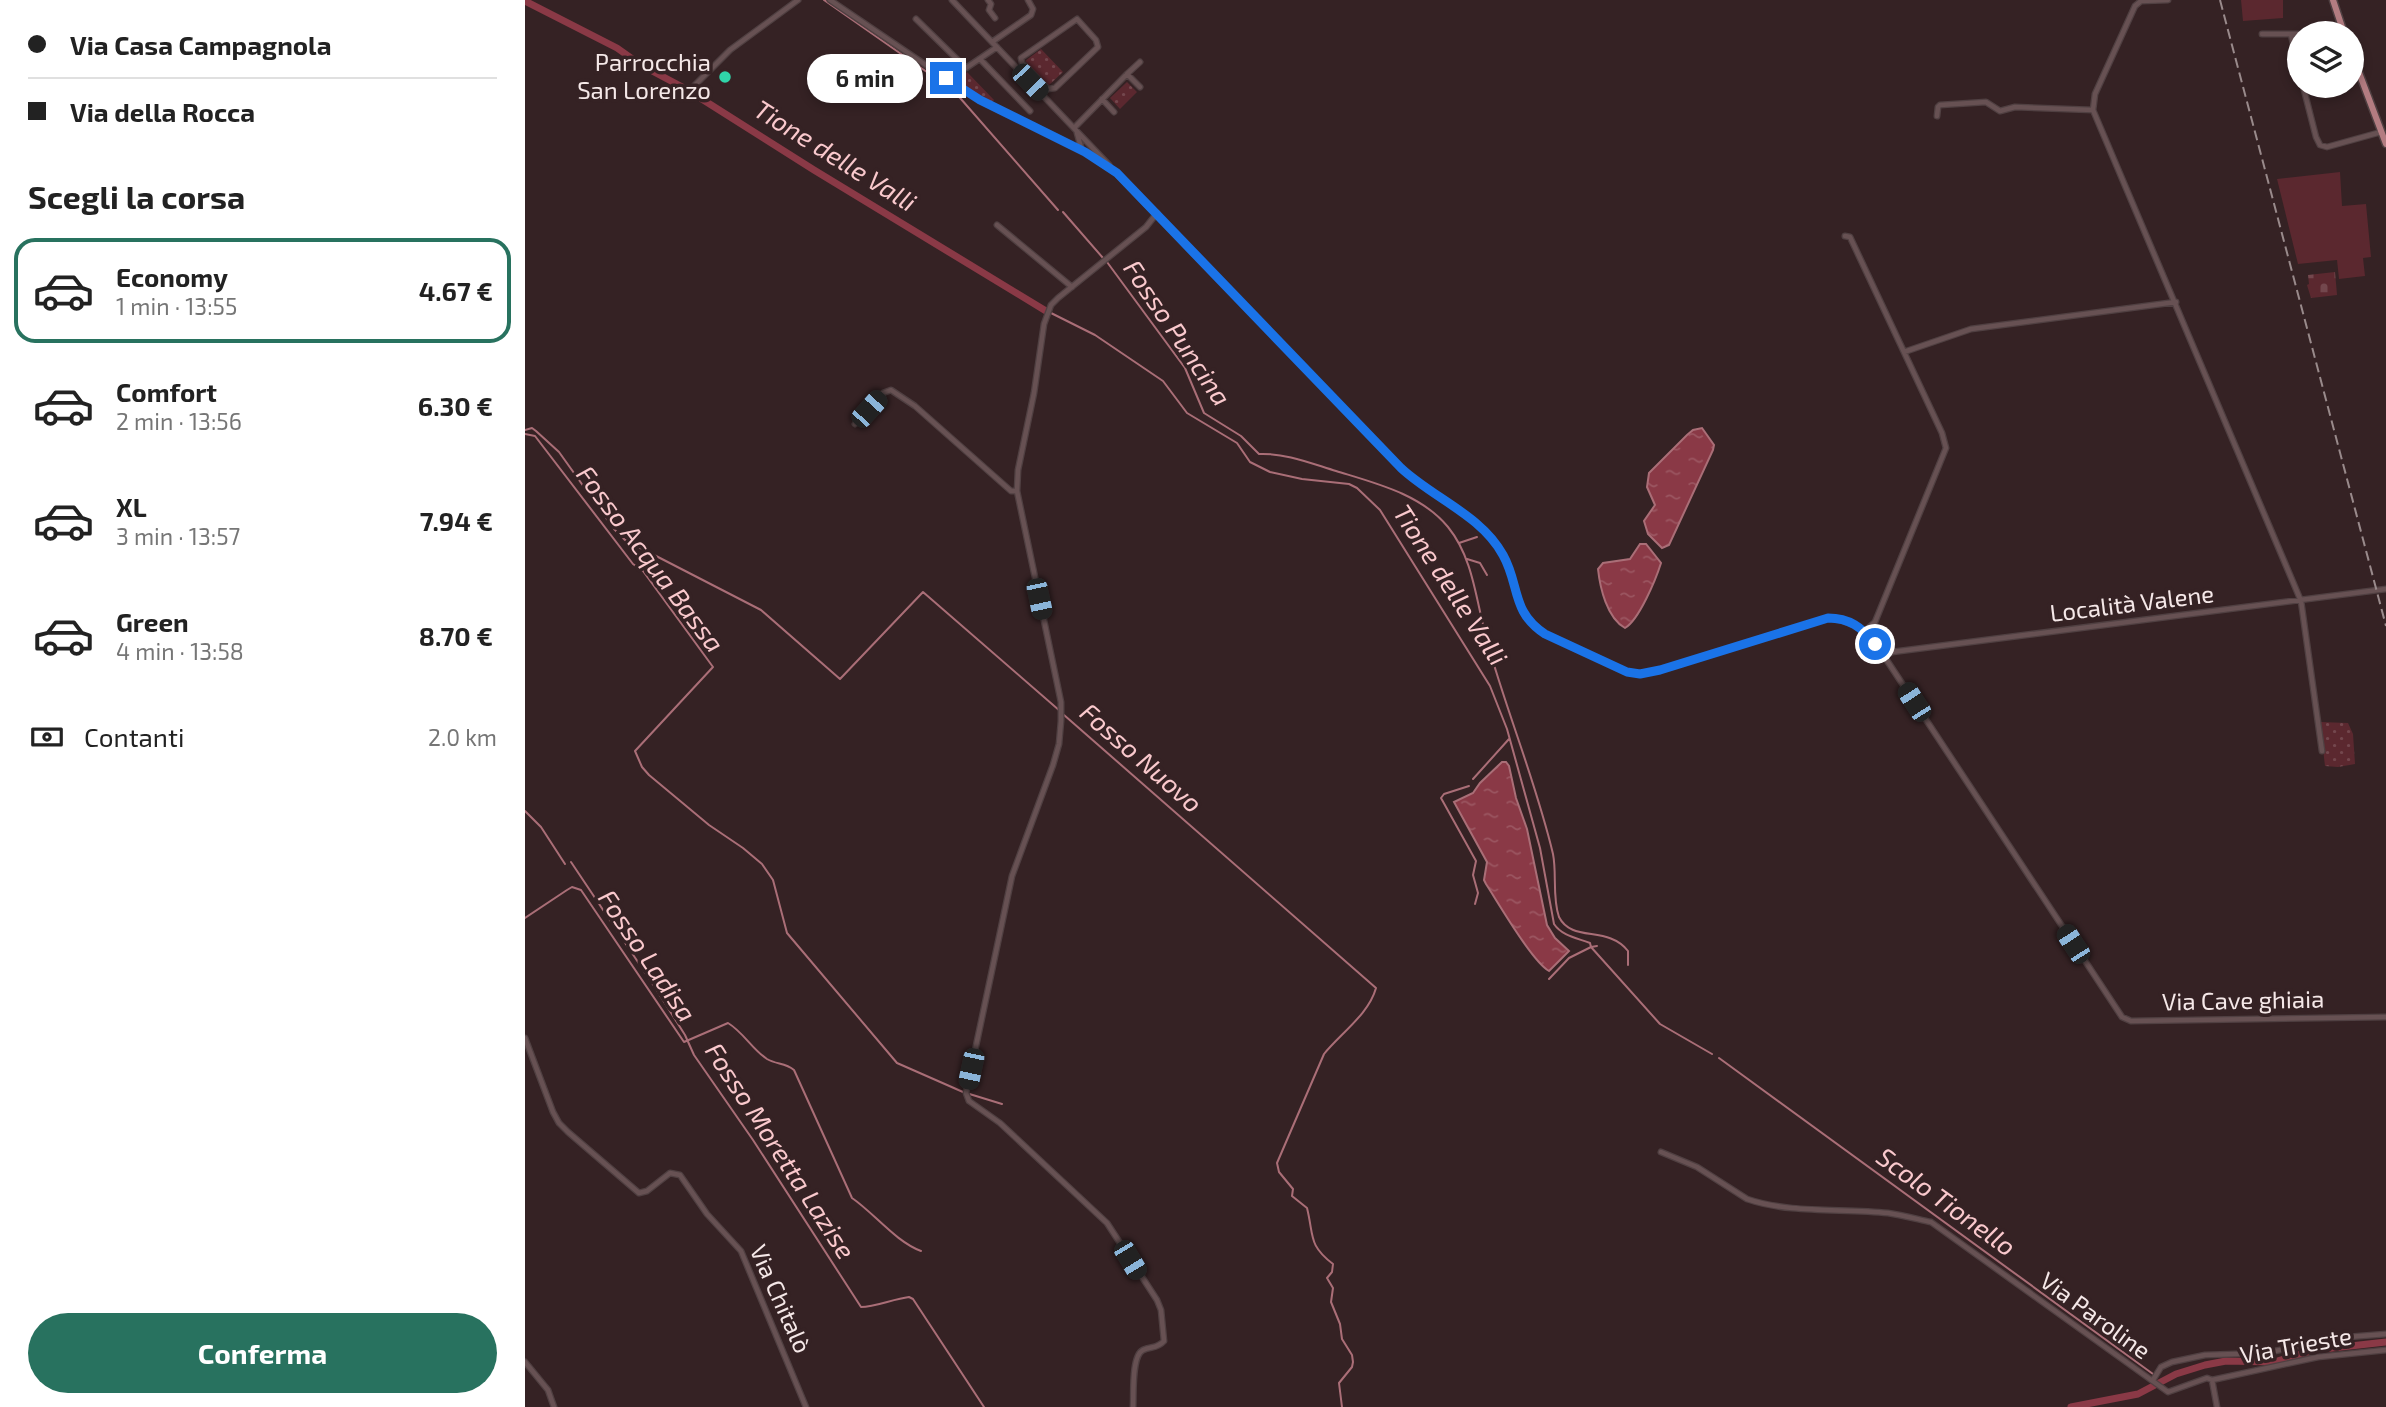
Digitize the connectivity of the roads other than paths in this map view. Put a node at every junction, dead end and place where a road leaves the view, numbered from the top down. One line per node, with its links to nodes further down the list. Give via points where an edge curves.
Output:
1 (798, 0): 22 (street, via 730,50)
2 (830, 0): 32 (street, via 964,91)
3 (952, 0): 13 (street)
4 (988, 0): 8 (street)
5 (1028, 0): 13 (street, via 1031,15)
6 (2168, 0): 25 (street, via 2141,1 2134,6 2095,94)
7 (2333, 0): 10 (main road)
8 (995, 18)
9 (916, 19): 15 (street, via 964,67)
10 (2340, 21)
11 (2262, 34): 12 (street)
12 (2287, 34)
13 (992, 42): 14 (street)
14 (997, 47): 15 (street); 19 (street)
15 (980, 59): 26 (street)
16 (1140, 62): 17 (street)
17 (1127, 74): 21 (street); 24 (street)
18 (1035, 77): 18 (street, via 1053,89 1098,47 1079,20 1023,56 1022,63); 19 (street)
19 (1030, 82): 29 (street)
20 (2364, 86): 30 (main road)
21 (1140, 87)
22 (687, 93)
23 (2306, 98): 30 (street, via 2320,145)
24 (1102, 99): 27 (street); 29 (street)
25 (2093, 110): 28 (street, via 2015,107 1997,111 1983,102 1940,105); 40 (street)
26 (1030, 111)
27 (1114, 112)
28 (1937, 116)
29 (1073, 127): 31 (street); 32 (street, via 1076,139); 34 (street)
30 (2381, 132): 33 (main road)
31 (1086, 140): 34 (street, via 1089,147); 35 (street)
32 (1067, 144): 34 (street)
33 (2386, 145)
34 (1084, 151): 35 (street)
35 (1112, 169): 36 (street)
36 (1157, 214): 39 (street); 46 (street, via 1401,468 1490,536 1507,562 1517,601 1534,625 1552,638 1640,674 1828,618 1849,621)
37 (997, 225): 39 (street)
38 (1845, 236): 41 (street, via 1855,246)
39 (1072, 287): 43 (street, via 1051,305 1040,341)
40 (2176, 302): 41 (street, via 1971,329); 45 (street)
41 (1904, 352): 46 (street, via 1946,449 1875,622)
42 (855, 424): 43 (street, via 891,390 1011,491)
43 (1017, 491): 59 (street, via 1061,702 1061,721 1053,765 1012,876 967,1097 1107,1223 1157,1300 1164,1341 1136,1358)
44 (2386, 589): 45 (street, Località Valene)
45 (2301, 600): 47 (street, Località Valene); 48 (street)
46 (1865, 631): 47 (street, Via Cave ghiaia)
47 (1884, 656): 49 (street, Via Cave ghiaia, via 2122,1017 2131,1021)
48 (2322, 751)
49 (2386, 1017)
50 (525, 1038): 58 (street, Via Chitalò, via 553,1112 568,1132 639,1193 670,1173 680,1175 707,1214 738,1245)
51 (1661, 1152): 55 (street, Via Paroline, via 1697,1167 1755,1202 1891,1213 1931,1222)
52 (2386, 1334): 55 (street, via 2335,1338 2266,1353 2205,1355 2161,1367)
53 (2386, 1350): 56 (street, Via Trieste, via 2318,1357)
54 (525, 1362): 57 (street, via 548,1390)
55 (2153, 1380): 56 (street, Via Paroline, via 2168,1392)
56 (2213, 1380): 60 (street)
57 (554, 1407)
58 (806, 1407)
59 (1133, 1407)
60 (2217, 1407)

